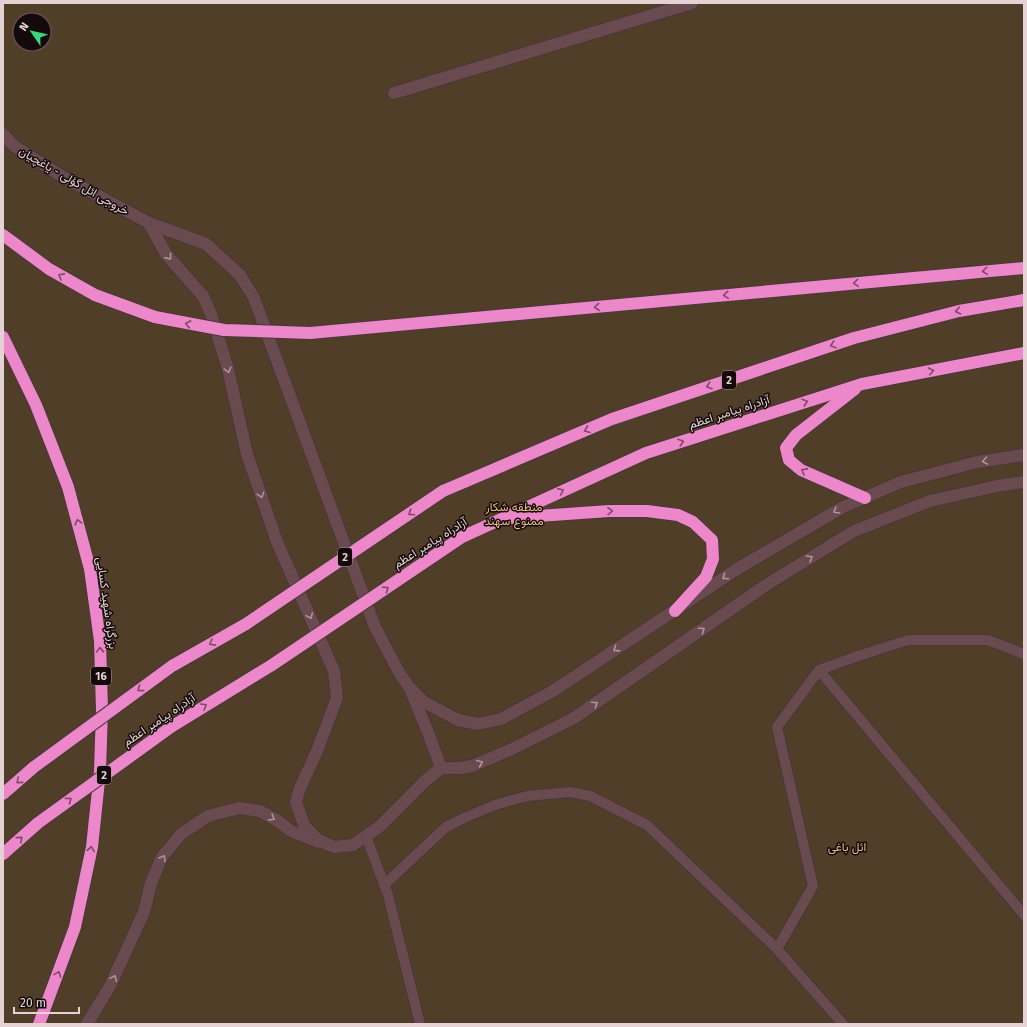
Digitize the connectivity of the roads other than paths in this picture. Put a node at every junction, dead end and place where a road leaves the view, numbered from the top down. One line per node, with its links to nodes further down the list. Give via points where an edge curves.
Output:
1 (692, 3): 2 (main road)
2 (394, 93)
3 (3, 134): 4 (main road, خروجی ائل گؤلی - یاغچیان, via 14,146 63,177)
4 (149, 223): 18 (main road, خروجی ائل گؤلی - یاغچیان, via 206,244 240,275 254,298 375,627); 22 (main road, one-way to 22, via 166,254 203,296 211,314 228,369 247,454 277,542 334,671 337,698 296,802 304,825 318,840)
5 (3, 235): 6 (highway, one-way to 5, bridge, via 310,333 224,330 155,317 95,295 49,269)
6 (1024, 268)
7 (1024, 300): 20 (highway, 2, one-way to 20, bridge, via 959,311 854,338 612,419 443,491 246,624 172,666 34,767)
8 (3, 337): 27 (highway, بزرگراه شهید کسایی / 16, one-way to 8, via 75,927 92,847 100,771 100,641 90,568 68,486 36,405)
9 (1024, 353): 10 (highway, آزادراه پیامبر اعظم / 2, one-way to 9)
10 (862, 384): 13 (highway, one-way to 10, via 801,470 790,460 786,448 796,435); 14 (highway, آزادراه پیامبر اعظم / 2, one-way to 10, via 646,453)
11 (1024, 455): 13 (main road, one-way to 13, via 977,462 901,482)
12 (1024, 482): 19 (main road, one-way to 12, via 472,766 574,718 766,585 854,531 930,501)
13 (865, 498): 15 (main road, one-way to 15, via 843,507 736,569)
14 (501, 518): 15 (highway, one-way to 15, via 646,511 678,515 693,522 712,540 713,559 706,577); 23 (highway, آزادراه پیامبر اعظم / 2, one-way to 14, bridge, via 38,823 171,727 272,665 462,537)
15 (675, 611): 18 (main road, one-way to 18, via 553,691 501,719 478,724 458,720 424,702)
16 (1024, 654): 17 (lane, via 988,640 908,640)
17 (819, 670): 25 (lane); 26 (lane, via 777,727 813,886)
18 (409, 687): 19 (main road)
19 (442, 768): 21 (main road)
20 (3, 794)
21 (366, 836): 22 (main road, via 353,845); 24 (lane)
22 (334, 847): 28 (main road, one-way to 22, via 110,986 144,912 151,883 162,857 182,834 208,816 239,808 260,811 291,831)
23 (3, 854)
24 (384, 885): 26 (lane, via 428,843 446,828 464,818 495,805 527,796 570,792 590,796 647,825); 29 (lane)
25 (1024, 915)
26 (777, 949): 30 (lane)
27 (39, 1024)
28 (87, 1024)
29 (420, 1024)
30 (843, 1024)

